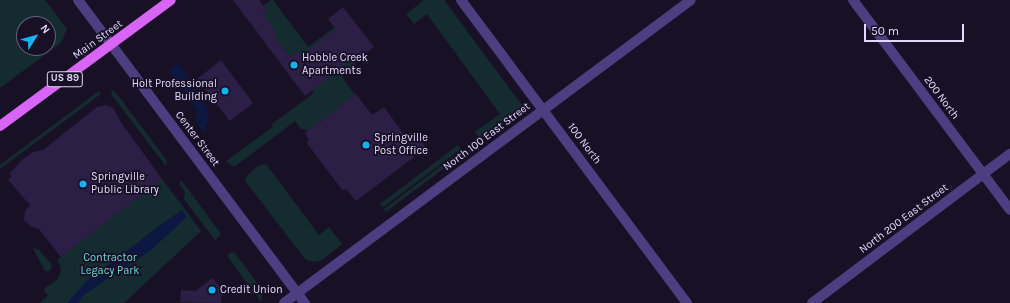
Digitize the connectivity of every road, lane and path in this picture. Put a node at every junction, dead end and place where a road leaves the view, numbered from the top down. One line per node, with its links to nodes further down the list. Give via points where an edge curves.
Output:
1 (78, 0): 6 (street, Center Street)
2 (171, 0): 6 (main road, Main Street / US 89)
3 (461, 0): 7 (street, 100 North)
4 (691, 0): 7 (street, North 100 East Street)
5 (853, 0): 10 (street, 200 North)
6 (111, 45): 8 (main road, Main Street / US 89); 12 (street, Center Street)
7 (544, 110): 12 (street, North 100 East Street); 15 (street, 100 North)
8 (0, 126)
9 (1010, 154): 10 (street, North 200 East Street)
10 (984, 174): 11 (street, 200 North); 16 (street, North 200 East Street)
11 (1010, 210)
12 (297, 293): 13 (street, North 100 East Street); 14 (street, Center Street)
13 (284, 303)
14 (305, 303)
15 (687, 303)
16 (812, 303)

